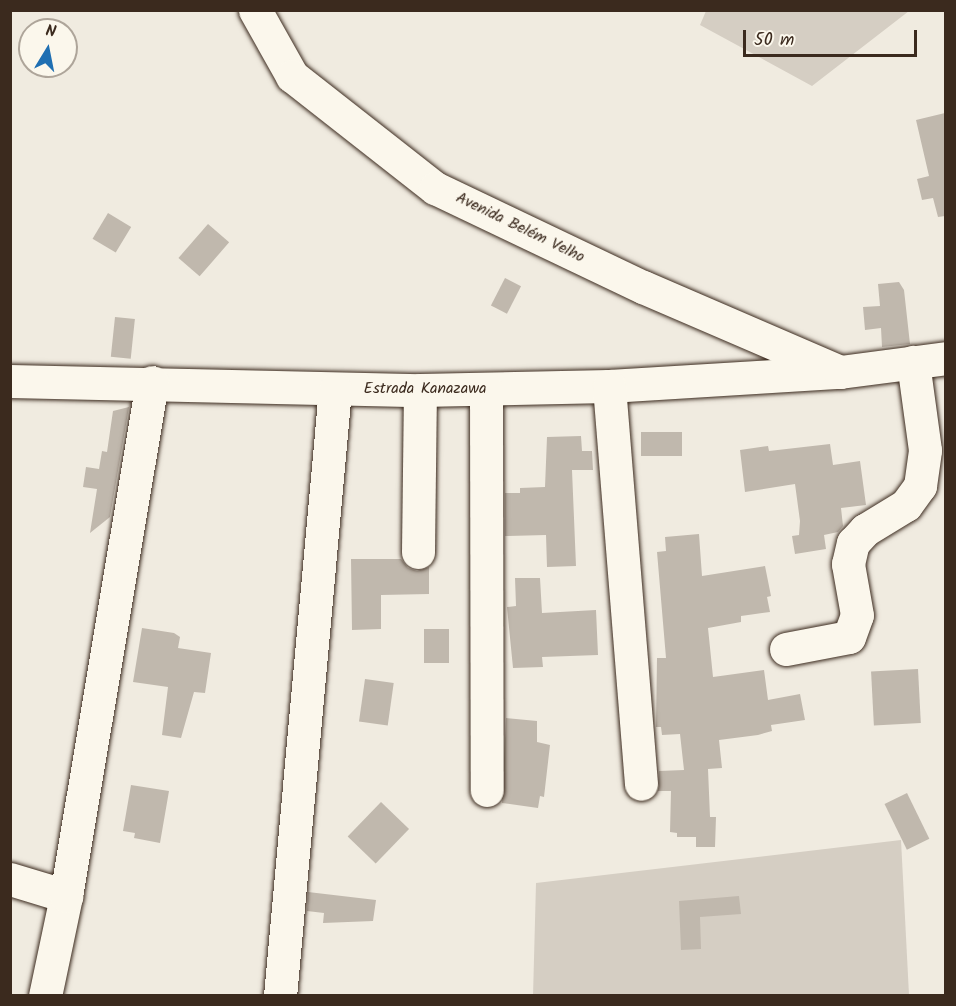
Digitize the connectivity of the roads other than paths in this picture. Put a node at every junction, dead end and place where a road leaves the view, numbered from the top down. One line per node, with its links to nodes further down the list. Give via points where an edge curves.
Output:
1 (255, 10): 4 (street, Avenida Belém Velho, via 292,76 435,188 643,287)
2 (945, 358): 3 (street, Estrada Kanazawa)
3 (913, 363): 4 (street, Estrada Kanazawa); 12 (street, via 925,450 920,486 906,505 865,530 853,543 848,564 857,615 849,637)
4 (840, 372): 7 (street, Estrada Kanazawa)
5 (10, 381): 6 (street, Estrada Kanazawa)
6 (152, 382): 8 (street, Estrada Kanazawa); 16 (street)
7 (609, 386): 9 (street, Estrada Kanazawa); 13 (street)
8 (335, 389): 10 (street, Estrada Kanazawa); 18 (street)
9 (486, 389): 10 (street, Estrada Kanazawa); 14 (street)
10 (420, 390): 11 (street)
11 (418, 552)
12 (786, 648)
13 (641, 784)
14 (487, 790)
15 (10, 879): 16 (street)
16 (66, 896): 17 (street)
17 (45, 996)
18 (280, 996)

